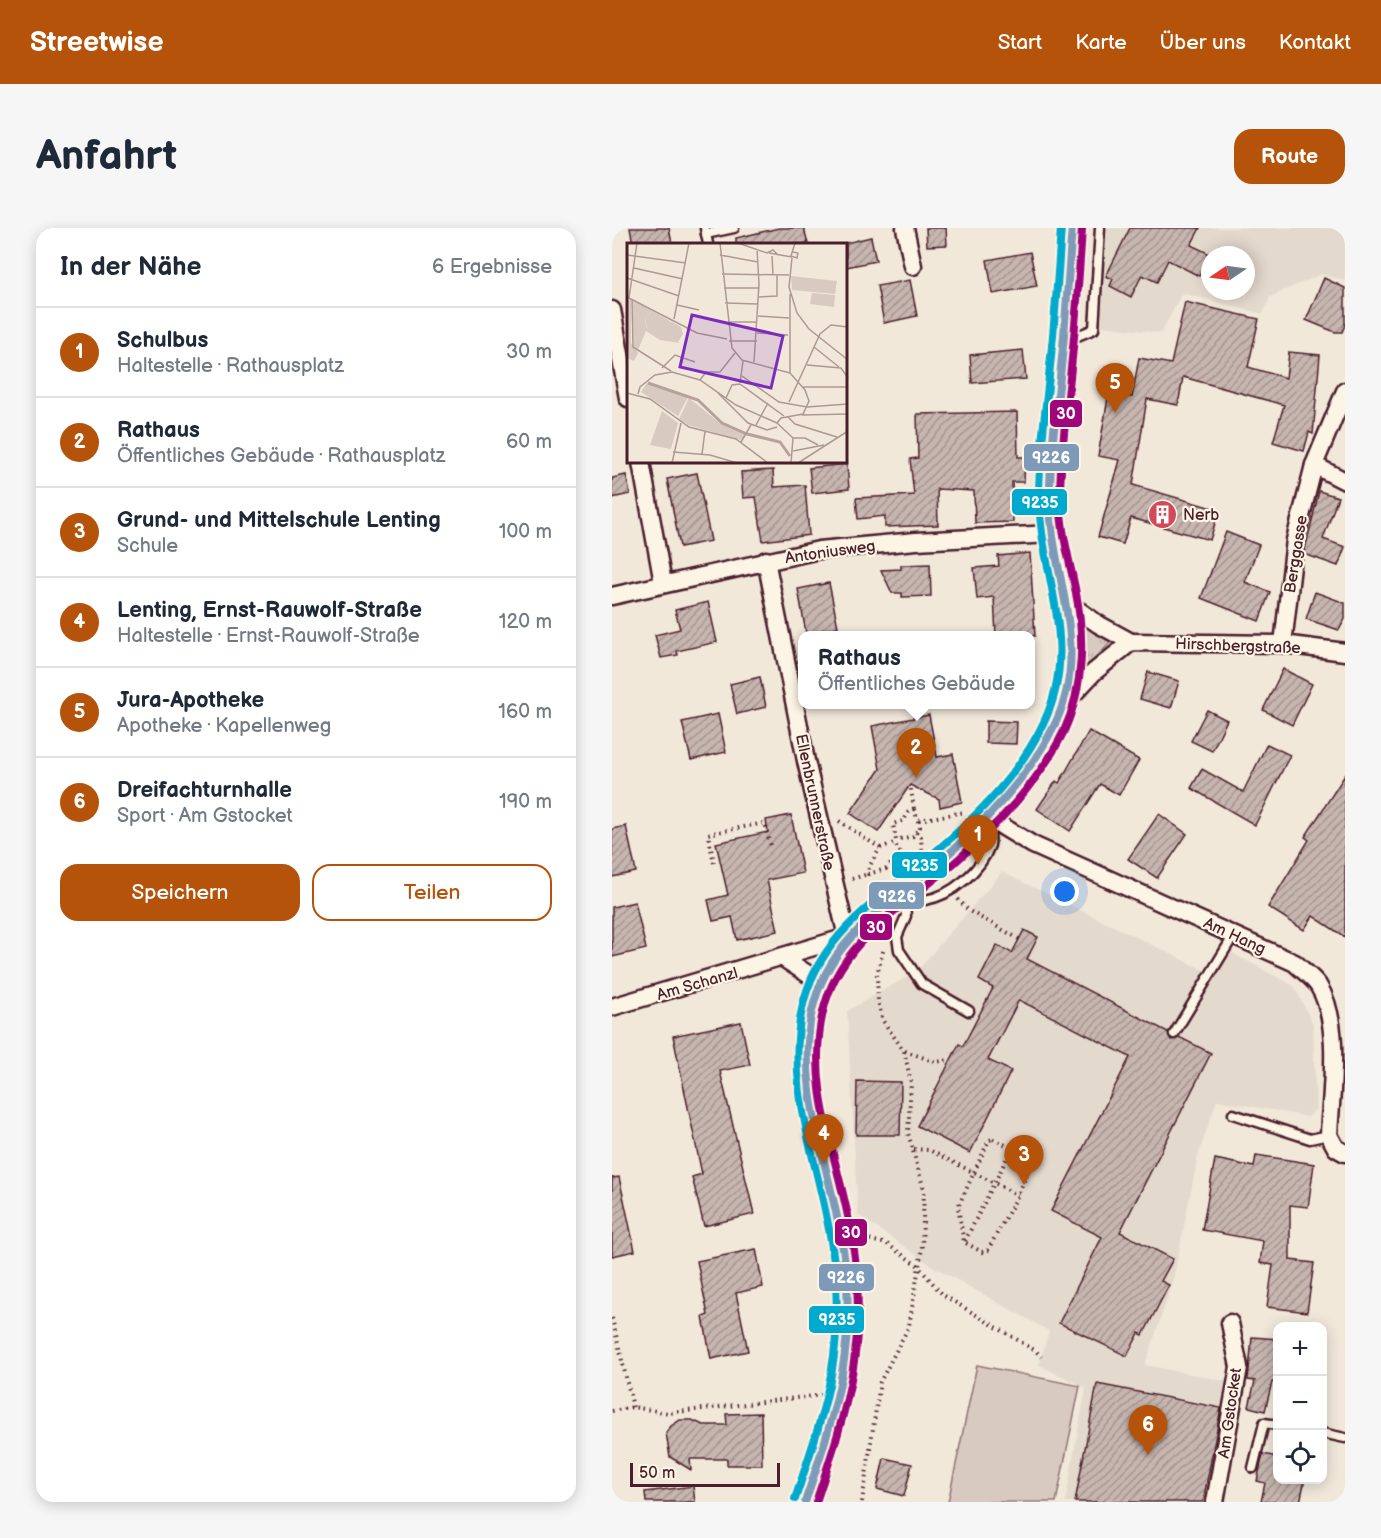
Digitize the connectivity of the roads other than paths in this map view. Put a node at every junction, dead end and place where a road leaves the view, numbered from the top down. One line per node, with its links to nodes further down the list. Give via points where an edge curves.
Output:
1 (734, 228): 5 (lane)
2 (905, 228): 6 (street)
3 (1072, 228): 8 (street)
4 (1100, 228): 8 (lane, via 1094,329)
5 (705, 231)
6 (914, 266)
7 (612, 310): 10 (street)
8 (1063, 342): 14 (street, via 1052,447)
9 (1345, 391): 12 (street, Berggasse)
10 (627, 392)
11 (640, 464): 16 (street)
12 (1314, 465): 13 (street); 20 (street, Berggasse, via 1294,540)
13 (1345, 481)
14 (1051, 534): 15 (street, Antoniusweg, via 905,542 819,550); 18 (street)
15 (766, 560): 16 (street, Antoniusweg); 26 (street, Ellenbrunnerstraße)
16 (663, 583): 17 (street, Antoniusweg)
17 (612, 596)
18 (1067, 602): 19 (street, Hirschbergstraße); 22 (street, via 1070,641)
19 (1131, 642): 20 (street, Hirschbergstraße); 22 (street, via 1094,672)
20 (1282, 644): 21 (street, Hirschbergstraße)
21 (1345, 652)
22 (1063, 705): 23 (street, via 1021,778)
23 (987, 817): 24 (street); 24 (lane, via 991,843 978,865 951,891 925,900); 25 (street, Am Hang, via 1033,845)
24 (904, 890): 26 (street); 30 (lane, via 906,916 897,937 899,950 922,984)
25 (1235, 934): 31 (lane); 33 (street, Am Hang, via 1295,963 1317,984 1329,1009)
26 (847, 937): 27 (street, Am Schanzl); 28 (street)
27 (783, 958): 28 (street); 29 (street, Am Schanzl)
28 (820, 982): 40 (street, via 811,1014 808,1089 840,1232 849,1328 837,1394)
29 (612, 1007)
30 (969, 1011)
31 (1174, 1034)
32 (1233, 1113): 33 (lane, via 1310,1139)
33 (1329, 1135): 34 (street, via 1336,1148)
34 (1345, 1153)
35 (1230, 1323): 41 (street, Am Gstocket, via 1239,1367)
36 (1273, 1424): 39 (lane, via 1264,1423)
37 (1327, 1434): 38 (lane)
38 (1345, 1438)
39 (1253, 1468)
40 (805, 1502)
41 (1215, 1502)

